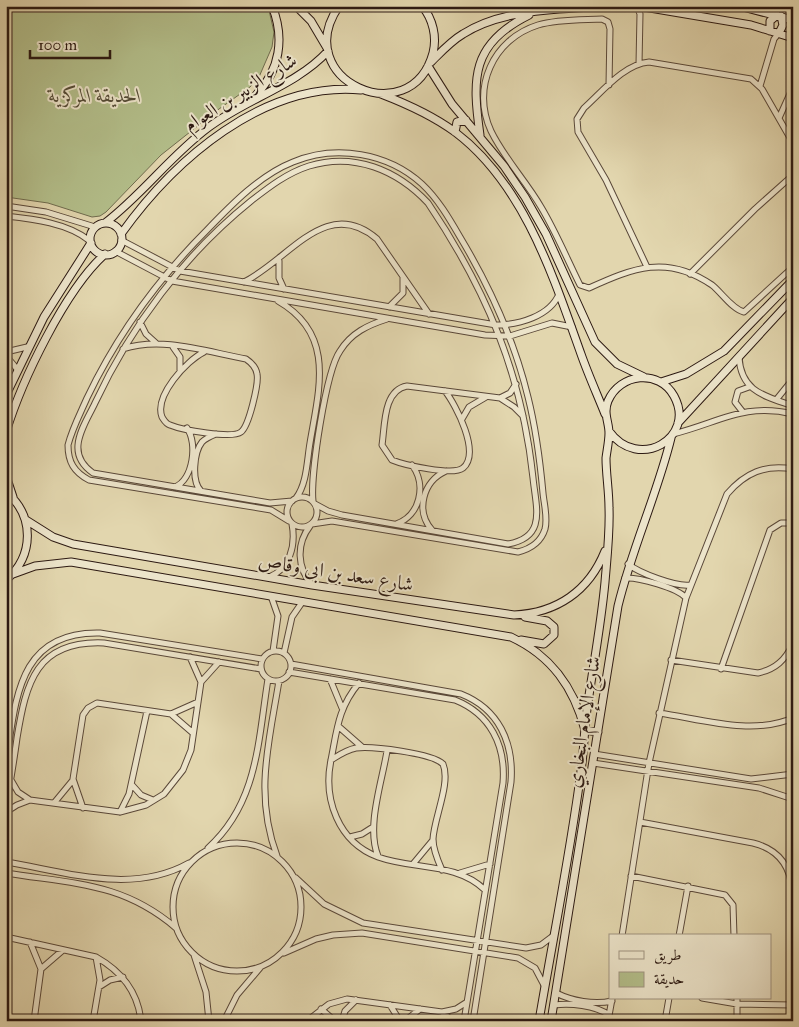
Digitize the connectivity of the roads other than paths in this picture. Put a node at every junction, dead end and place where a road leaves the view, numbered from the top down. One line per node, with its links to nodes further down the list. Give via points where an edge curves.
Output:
1 (272, 6): 22 (street, via 280,31 278,56 268,80)
2 (296, 6): 14 (street, via 311,21)
3 (339, 6): 14 (street, via 330,22)
4 (422, 6): 16 (street, via 434,29 434,50)
5 (610, 6): 8 (street)
6 (739, 6): 9 (street)
7 (641, 8): 11 (street, via 726,20); 15 (street)
8 (538, 10): 16 (street, via 477,26 452,41); 26 (street, via 500,33 480,64 474,103)
9 (779, 16): 10 (street); 11 (street, via 770,22); 12 (street, via 783,25)
10 (793, 20)
11 (770, 31): 12 (street)
12 (776, 36): 13 (street); 18 (street)
13 (793, 38)
14 (328, 50): 20 (street, via 339,75); 22 (street, شارع الزبير بن العوام, via 308,69)
15 (639, 64): 17 (street); 18 (street, via 654,62 751,79)
16 (428, 65): 21 (street, via 404,89); 24 (street, via 443,92)
17 (609, 85): 42 (street, via 580,113 578,132 606,180); 42 (street, via 608,22 602,19 540,24 514,36 494,58 484,84 484,109 492,134 541,207 580,285 589,288 625,272)
18 (760, 86): 23 (street)
19 (793, 86): 23 (street)
20 (360, 90): 21 (street); 37 (street, شارع الزبير بن العوام, via 330,90 295,96 246,118 216,138 170,177 144,204)
21 (381, 94): 25 (street, via 417,109)
22 (252, 99): 35 (street, شارع الزبير بن العوام, via 192,140)
23 (779, 118): 27 (street)
24 (466, 120): 25 (street, via 457,122); 26 (street)
25 (455, 132): 53 (street, via 481,157 508,191 537,241)
26 (480, 136): 77 (street, via 535,213 595,342 617,364)
27 (793, 143)
28 (307, 157): 29 (street); 32 (street, via 342,152 377,158 416,179); 43 (street, via 280,168 255,186)
29 (309, 166): 34 (street, via 343,161 375,166 411,186); 45 (street, via 283,178 243,208)
30 (793, 175): 46 (street)
31 (6, 206): 36 (street, via 46,212)
32 (445, 212): 34 (street); 63 (street, via 486,282)
33 (6, 216): 38 (street, via 54,224 78,232)
34 (437, 217): 62 (street, via 477,284)
35 (105, 223): 36 (street); 37 (street, via 115,226)
36 (96, 227): 38 (street)
37 (121, 237): 39 (street); 43 (street)
38 (90, 242): 40 (street, via 96,251); 69 (street)
39 (115, 251): 40 (street); 47 (street)
40 (105, 254): 96 (street, via 85,276 48,337)
41 (279, 260): 48 (street, via 317,230 338,223 348,224 377,239); 51 (street); 52 (street, via 278,272)
42 (647, 267): 46 (street)
43 (171, 268): 45 (street); 47 (street)
44 (793, 268): 46 (street, via 744,312 712,286)
45 (180, 271): 50 (street); 51 (street)
46 (690, 274)
47 (163, 277): 50 (street); 107 (street, via 112,350 68,445 70,462 82,476)
48 (403, 278): 57 (street, via 403,293); 59 (street)
49 (793, 280): 79 (street, via 724,352 699,367)
50 (172, 281): 55 (street); 61 (street)
51 (244, 282): 52 (street)
52 (284, 289): 56 (street)
53 (559, 294): 63 (street, via 553,305 541,314); 64 (street)
54 (793, 298): 74 (street)
55 (274, 299): 58 (street); 113 (street, via 305,323 320,359 320,378 303,482)
56 (360, 302): 57 (street); 58 (street)
57 (389, 307): 59 (street)
58 (358, 313): 60 (street)
59 (429, 314): 62 (street)
60 (389, 318): 66 (street); 114 (street, via 352,336 335,360 313,480)
61 (140, 322): 67 (street); 70 (street)
62 (496, 325): 63 (street); 66 (street)
63 (506, 325): 65 (street)
64 (572, 327): 65 (street, via 552,324); 89 (street)
65 (510, 336): 66 (street); 101 (street, via 533,417)
66 (501, 337): 80 (street)
67 (156, 343): 68 (street); 70 (street)
68 (172, 346): 72 (street); 76 (street, via 180,357)
69 (27, 347): 71 (street); 75 (street)
70 (123, 349): 106 (street, via 80,437 78,451 83,464 93,473)
71 (6, 352)
72 (204, 352): 76 (street); 97 (street, via 246,359 257,372 248,424 233,436)
73 (6, 356): 75 (street)
74 (739, 357): 81 (street, via 741,373); 93 (street)
75 (18, 370): 83 (street)
76 (180, 371): 94 (street, via 161,401 160,412 170,425)
77 (644, 378): 79 (street); 89 (street, via 625,382 617,388 611,395)
78 (793, 379): 86 (street)
79 (661, 382): 93 (street, via 674,396)
80 (516, 384): 85 (street, via 510,393); 92 (street)
81 (749, 387): 86 (street); 88 (street, via 743,387 735,396 735,402)
82 (445, 391): 84 (street); 91 (street); 100 (street, via 407,386 396,389 389,398 382,445 384,451 392,460)
83 (6, 395)
84 (488, 397): 85 (street); 91 (street, via 469,406)
85 (500, 398): 92 (street)
86 (776, 400): 87 (street)
87 (793, 406)
88 (742, 411): 90 (street, via 760,409); 98 (street, via 699,428)
89 (606, 414): 95 (street)
90 (793, 414)
91 (462, 419): 103 (street, via 469,458 463,468)
92 (524, 419): 104 (street)
93 (678, 424): 98 (street)
94 (187, 428): 97 (street); 99 (street, via 194,444)
95 (609, 430): 98 (street, via 624,446 645,451 665,443); 121 (street, شارع الإمام البخاري, via 606,459)
96 (6, 432)
97 (216, 434): 99 (street, via 203,441)
98 (673, 434): 122 (street, شارع الإمام البخاري, via 661,478)
99 (194, 460): 108 (street, via 186,478); 110 (street, via 194,480)
100 (412, 465): 103 (street); 112 (street, via 420,480)
101 (541, 470): 104 (street); 117 (street, via 545,528 535,544 518,552 332,521)
102 (793, 470): 128 (street, via 765,468 737,482 727,494)
103 (446, 471): 112 (street, via 430,482)
104 (532, 471): 120 (street, via 538,519 525,539 508,544)
105 (6, 476): 111 (street)
106 (135, 480): 107 (street); 108 (street)
107 (134, 487): 116 (street, via 271,510)
108 (174, 487): 110 (street)
109 (6, 492): 111 (street)
110 (201, 492): 113 (street, via 278,504)
111 (13, 497): 115 (street)
112 (422, 497): 118 (street, via 413,513); 120 (street, via 423,514)
113 (294, 499): 114 (street, via 303,497); 116 (street, via 286,512)
114 (314, 502): 117 (street, via 318,512); 118 (street, via 335,514)
115 (26, 520): 123 (street, via 26,549); 124 (street, شارع سعد بن ابى وقاص, via 53,537 73,544)
116 (290, 522): 117 (street, via 299,527); 124 (street, via 293,538 287,564)
117 (312, 524): 127 (street, via 304,535 300,558 303,572)
118 (396, 524): 120 (street)
119 (793, 524): 143 (street, via 781,523 770,530)
120 (432, 530)
121 (608, 536): 132 (street, شارع سعد بن ابى وقاص, via 600,564 582,588 551,608); 157 (street, شارع الإمام البخاري, via 604,592)
122 (628, 564): 125 (street, شارع الإمام البخاري); 128 (street, via 677,584)
123 (13, 574): 126 (street); 129 (street, شارع سعد بن ابى وقاص, via 35,566 71,562)
124 (269, 578): 127 (street, شارع سعد بن ابى وقاص)
125 (625, 578): 130 (street, via 675,590); 158 (street, شارع الإمام البخاري)
126 (6, 580)
127 (312, 584): 132 (street, شارع سعد بن ابى وقاص)
128 (690, 585): 130 (street)
129 (271, 596): 131 (street, شارع سعد بن ابى وقاص); 135 (street, via 278,616)
130 (686, 598): 139 (street)
131 (304, 602): 133 (street, شارع سعد بن ابى وقاص); 136 (street, via 292,617)
132 (514, 615): 133 (street, via 548,620 554,631 552,639 544,644)
133 (511, 637): 157 (street, شارع سعد بن ابى وقاص, via 539,653 560,675 576,701)
134 (793, 644): 143 (street, via 783,661 767,671 749,673)
135 (273, 651): 136 (street); 138 (street)
136 (284, 653): 141 (street)
137 (190, 657): 140 (street); 148 (street); 170 (street, via 91,642 54,654 40,666 26,690)
138 (262, 659): 142 (street); 164 (street, via 100,633 63,639 40,654 23,676)
139 (671, 660): 143 (street); 153 (street)
140 (219, 662): 142 (street); 148 (street)
141 (291, 664): 144 (street); 206 (street, via 461,694 480,704 500,724 509,742 512,767)
142 (261, 669): 145 (street)
143 (721, 669)
144 (289, 672): 146 (street); 147 (street)
145 (268, 679): 147 (street); 184 (street, via 250,786 231,823)
146 (330, 679): 149 (street); 151 (street)
147 (279, 681): 185 (street, via 263,786 267,822)
148 (201, 682): 150 (street)
149 (359, 684): 151 (street); 190 (street, via 455,700 475,711 491,728 503,752 504,770)
150 (198, 702): 154 (street); 159 (street)
151 (342, 708): 156 (street)
152 (147, 711): 154 (street); 169 (street, via 102,703 88,708 83,715); 171 (street)
153 (659, 713): 155 (street, via 756,726); 165 (street)
154 (171, 714): 159 (street)
155 (793, 718)
156 (338, 726): 160 (street); 163 (street)
157 (585, 730): 158 (street); 202 (street, شارع الإمام البخاري, via 581,774)
158 (598, 732): 162 (street, شارع الإمام البخاري)
159 (193, 733): 174 (street, via 191,750 183,770 164,794)
160 (362, 748): 161 (street); 163 (street, via 346,751)
161 (387, 751): 181 (street); 183 (street, via 431,757 443,764 445,775)
162 (594, 754): 165 (street); 166 (street, شارع الإمام البخاري)
163 (331, 760): 182 (street, via 328,785 331,804 338,822)
164 (6, 762)
165 (649, 762): 167 (street); 168 (street, via 751,779)
166 (593, 763): 167 (street); 218 (street, شارع الإمام البخاري)
167 (648, 771): 172 (street, via 759,788); 180 (street)
168 (793, 774)
169 (73, 779): 175 (street); 177 (street)
170 (11, 780): 173 (street, via 18,792); 176 (street)
171 (132, 785): 174 (street); 179 (street)
172 (793, 799)
173 (30, 800): 175 (street); 178 (street, via 16,804)
174 (154, 800): 179 (street)
175 (54, 803): 177 (street)
176 (6, 807)
177 (82, 808): 179 (street)
178 (6, 812)
179 (120, 812)
180 (640, 822): 195 (street); 226 (street, via 753,843 768,848 781,858 788,868 792,889)
181 (373, 827): 182 (street); 186 (street)
182 (350, 837): 186 (street)
183 (433, 840): 189 (street); 191 (street)
184 (202, 853): 185 (street, via 224,844 248,844); 188 (street)
185 (277, 856): 194 (street)
186 (378, 857): 189 (street)
187 (6, 862): 188 (street, via 135,881 164,875)
188 (191, 862): 198 (street, via 182,873 174,893)
189 (413, 864): 191 (street)
190 (490, 864): 193 (street); 197 (street)
191 (442, 870): 193 (street)
192 (6, 873): 198 (street, via 121,893 155,912)
193 (460, 873): 197 (street)
194 (294, 876): 204 (street, via 324,904 362,922); 210 (street, via 302,909 292,941)
195 (631, 876): 196 (street); 199 (street)
196 (688, 886): 200 (street); 201 (street, via 722,893 730,899 734,911)
197 (485, 890): 204 (street)
198 (176, 929): 211 (street)
199 (622, 934)
200 (679, 934)
201 (734, 934)
202 (553, 936): 206 (street, via 541,945 526,948); 216 (street, شارع الإمام البخاري)
203 (7, 938): 205 (street)
204 (477, 941): 206 (street); 208 (street)
205 (30, 942): 207 (street); 214 (street)
206 (485, 942): 209 (street)
207 (63, 950): 212 (street); 214 (street)
208 (475, 951): 209 (street); 210 (street, via 377,934 347,933 316,939); 223 (street)
209 (484, 952): 216 (street, via 527,962 535,968); 243 (street)
210 (281, 954): 213 (street)
211 (194, 955): 213 (street, via 227,970); 234 (street, via 206,992)
212 (96, 957): 215 (street); 217 (street)
213 (263, 966): 235 (street, via 241,990)
214 (41, 969): 231 (street)
215 (123, 977): 217 (street); 233 (street, via 134,994)
216 (545, 986): 244 (street, شارع الإمام البخاري)
217 (99, 987): 232 (street)
218 (556, 993): 220 (street, via 596,1003); 225 (street, شارع الإمام البخاري)
219 (356, 1000): 224 (street); 227 (street, via 338,1001); 238 (street, via 345,1011)
220 (612, 1000): 230 (street)
221 (669, 1000): 246 (street)
222 (737, 1001): 226 (street); 247 (street)
223 (468, 1002): 229 (street); 242 (street)
224 (390, 1005): 228 (street); 239 (street)
225 (554, 1005): 230 (street, via 598,1010); 245 (street, شارع الإمام البخاري)
226 (792, 1005): 248 (street)
227 (321, 1009): 236 (street); 237 (street)
228 (421, 1009): 229 (street); 240 (street)
229 (442, 1012): 241 (street)
230 (609, 1018)
231 (34, 1021)
232 (93, 1021)
233 (141, 1021)
234 (209, 1021)
235 (224, 1021)
236 (307, 1021)
237 (335, 1021)
238 (342, 1021)
239 (400, 1021)
240 (405, 1021)
241 (453, 1021)
242 (464, 1021)
243 (473, 1021)
244 (538, 1021)
245 (551, 1021)
246 (665, 1021)
247 (738, 1021)
248 (792, 1021)

